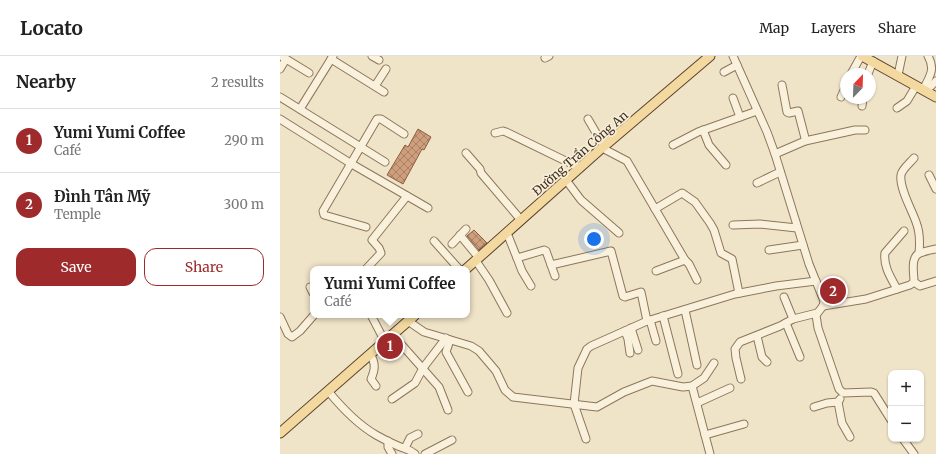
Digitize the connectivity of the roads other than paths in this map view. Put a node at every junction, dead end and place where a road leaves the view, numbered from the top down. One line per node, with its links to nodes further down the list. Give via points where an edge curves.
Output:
1 (710, 56): 38 (main road, Đường Trần Công An)
2 (733, 56): 9 (street)
3 (862, 56): 8 (main road); 10 (street)
4 (902, 56): 16 (street)
5 (928, 56): 20 (street, via 932,70)
6 (284, 57): 12 (street); 14 (street)
7 (332, 58): 19 (street); 26 (street)
8 (872, 61): 11 (street); 16 (main road)
9 (737, 65): 15 (street); 27 (street)
10 (855, 68)
11 (870, 68)
12 (280, 69)
13 (386, 69): 19 (street)
14 (309, 72)
15 (724, 72)
16 (898, 75): 20 (main road)
17 (936, 81): 20 (street)
18 (782, 85): 35 (street, via 787,112 798,112)
19 (375, 86): 21 (street)
20 (922, 89): 24 (main road); 25 (street)
21 (384, 92)
22 (280, 97): 26 (street)
23 (733, 98): 28 (street)
24 (936, 98)
25 (897, 108)
26 (300, 109): 37 (street)
27 (758, 111): 28 (street); 40 (street)
28 (740, 117): 31 (street)
29 (280, 119): 43 (street)
30 (588, 119): 38 (street)
31 (703, 130): 36 (street); 44 (street, via 709,145)
32 (865, 130): 35 (street)
33 (495, 133): 45 (street, via 506,132)
34 (404, 134): 37 (street, via 377,119)
35 (805, 141): 40 (street)
36 (673, 145)
37 (360, 146): 42 (street); 43 (street)
38 (603, 147): 45 (main road, Đường Trần Công An); 53 (street, via 627,161)
39 (466, 153): 54 (street)
40 (776, 154): 46 (street)
41 (914, 158): 68 (street, via 901,173 901,180 917,224 920,238)
42 (385, 162)
43 (350, 163): 51 (street); 56 (street, via 323,213)
44 (726, 165)
45 (580, 168): 48 (main road, Đường Trần Công An)
46 (780, 172): 49 (street); 57 (street)
47 (929, 175): 50 (street)
48 (566, 180): 54 (main road, Đường Trần Công An); 61 (street, via 581,200)
49 (757, 183)
50 (936, 189)
51 (407, 196): 52 (street); 73 (street, via 372,240 380,248 381,253)
52 (428, 208)
53 (655, 209): 71 (street); 84 (street, via 682,193 695,202 714,230 721,253 732,259)
54 (521, 220): 60 (main road, Đường Trần Công An)
55 (733, 225): 57 (street, via 760,224)
56 (366, 227)
57 (797, 228): 65 (street)
58 (466, 229): 62 (street)
59 (904, 231): 83 (street, via 885,253 884,260)
60 (507, 233): 69 (street); 70 (main road, Đường Trần Công An)
61 (619, 233)
62 (460, 235): 64 (street); 70 (street)
63 (434, 241): 74 (street)
64 (452, 244)
65 (803, 245): 67 (street); 79 (street)
66 (936, 249): 68 (street)
67 (769, 250)
68 (919, 253): 81 (street, via 913,262)
69 (516, 258): 72 (street, via 545,250); 82 (street)
70 (477, 259): 75 (main road, Đường Trần Công An); 88 (street)
71 (685, 260): 76 (street); 78 (street)
72 (551, 265): 77 (street); 95 (street, via 610,251 623,296 642,293)
73 (369, 266)
74 (456, 266)
75 (469, 266)
76 (656, 272)
77 (555, 276)
78 (697, 280)
79 (816, 281): 84 (street); 86 (street, via 824,301)
80 (936, 281): 81 (street, via 920,286)
81 (914, 282): 83 (street)
82 (531, 286)
83 (897, 289): 86 (street, via 866,299)
84 (739, 293): 87 (street)
85 (784, 297): 96 (street)
86 (823, 306): 89 (street)
87 (685, 310): 90 (street); 109 (street)
88 (507, 313)
89 (817, 313): 96 (street); 118 (street, via 818,328 839,389)
90 (663, 316): 95 (street); 111 (street)
91 (280, 317): 92 (street, via 292,337)
92 (311, 318)
93 (373, 318): 102 (street)
94 (411, 318): 98 (main road); 100 (street, via 424,332)
95 (649, 321): 97 (street); 101 (street)
96 (790, 321): 99 (street); 106 (street)
97 (628, 330): 103 (street); 104 (street); 122 (street, via 587,349 578,368)
98 (393, 334): 102 (main road); 110 (street)
99 (757, 336): 107 (street, via 762,357); 112 (street, via 740,342 735,348)
100 (448, 339): 110 (street); 117 (street, via 446,352); 122 (street, via 479,351 501,378 505,390 513,397)
101 (656, 341)
102 (385, 342): 105 (main road)
103 (638, 350)
104 (630, 353)
105 (370, 354): 113 (street, via 374,360 371,379); 116 (main road)
106 (800, 357)
107 (767, 362)
108 (714, 364): 114 (street, via 704,378)
109 (697, 366)
110 (423, 368): 119 (street, via 415,383); 124 (street, via 439,387)
111 (678, 374)
112 (741, 379)
113 (376, 386)
114 (692, 386): 121 (street); 122 (street, via 652,381 624,392 597,407)
115 (730, 388): 121 (street)
116 (328, 392): 127 (main road); 133 (street, via 358,423)
117 (468, 392)
118 (843, 393): 120 (street); 125 (street, via 874,393)
119 (392, 399)
120 (838, 402): 123 (street); 130 (street, via 842,423)
121 (697, 403): 129 (street)
122 (574, 404): 131 (street)
123 (814, 407)
124 (448, 410)
125 (888, 415)
126 (744, 424): 129 (street)
127 (280, 433)
128 (418, 434): 135 (street, via 410,438)
129 (705, 435): 139 (street)
130 (850, 437)
131 (586, 439)
132 (452, 440): 138 (street)
133 (388, 441): 135 (street); 136 (street)
134 (905, 442): 140 (street)
135 (405, 448): 137 (street)
136 (392, 454)
137 (415, 454)
138 (425, 454)
139 (710, 454)
140 (914, 454)

